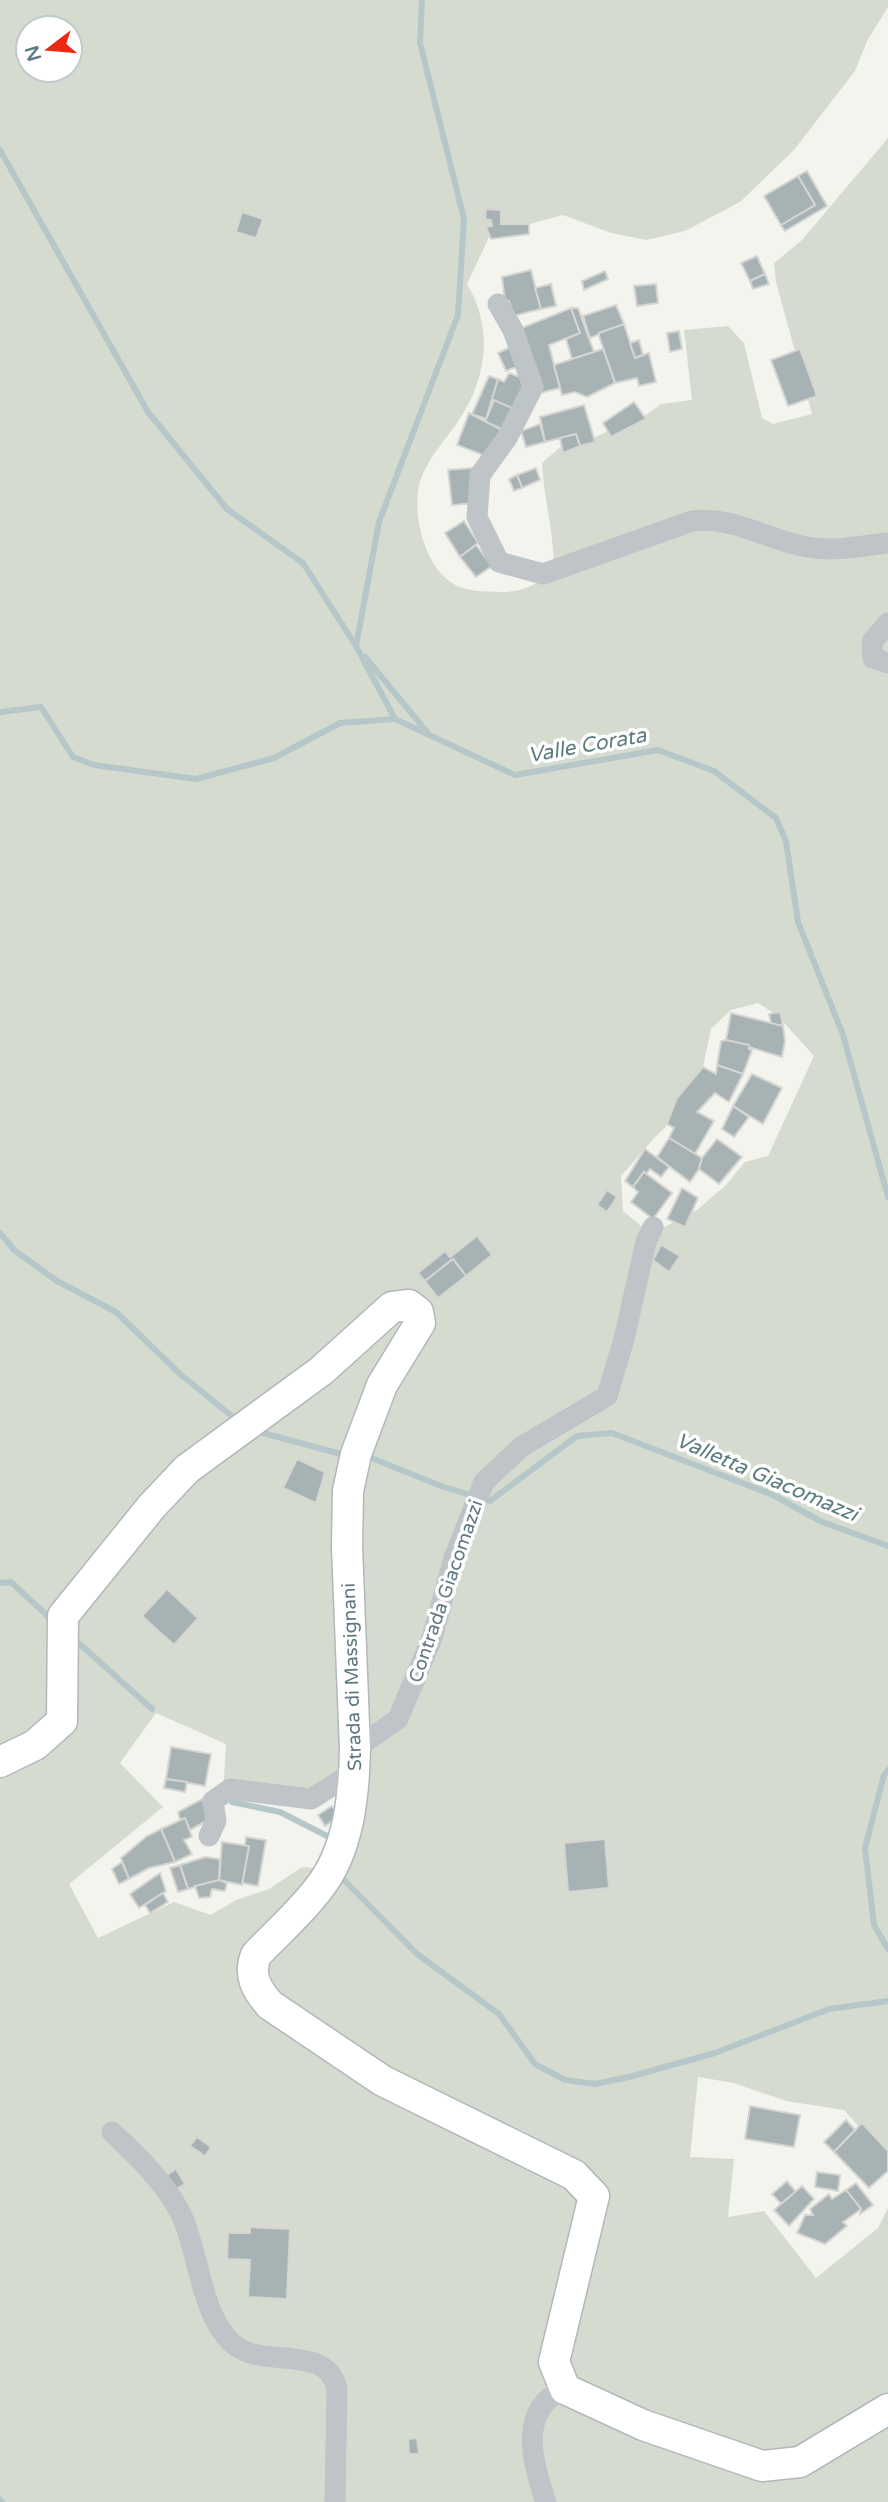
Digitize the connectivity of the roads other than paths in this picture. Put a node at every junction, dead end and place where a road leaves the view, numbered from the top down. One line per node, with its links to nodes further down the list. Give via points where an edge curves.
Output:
1 (498, 304): 2 (street, via 513,330 533,387 507,438 480,475 477,517 499,562 543,574 692,520 714,518 808,548)
2 (888, 543)
3 (888, 623): 4 (street, via 872,642 873,658)
4 (888, 663)
5 (653, 1227): 6 (street, Contrada Giacomazzi, via 607,1395 522,1447 484,1482 454,1558 432,1638 398,1719)
6 (354, 1760): 7 (street, Strada di Massignani, via 348,1491 356,1454 382,1385 420,1323 418,1312 403,1304 392,1307 321,1371 187,1469 152,1506 63,1616 62,1721 35,1745); 8 (street, Contrada Giacomazzi, via 311,1799 230,1789 213,1801 216,1821); 10 (street, Strada di Massignani, via 346,1834 321,1886 256,1955 251,1966 256,1989 270,2005 383,2081 574,2175 594,2196 554,2362)
7 (0, 1762)
8 (209, 1836)
9 (112, 2132): 12 (street, via 166,2189 181,2214 205,2294 232,2343 249,2353 321,2364 334,2374)
10 (565, 2389): 11 (street, via 643,2425 762,2466 800,2462); 13 (street, via 535,2412 532,2439)
11 (888, 2409)
12 (335, 2502)
13 (546, 2502)

